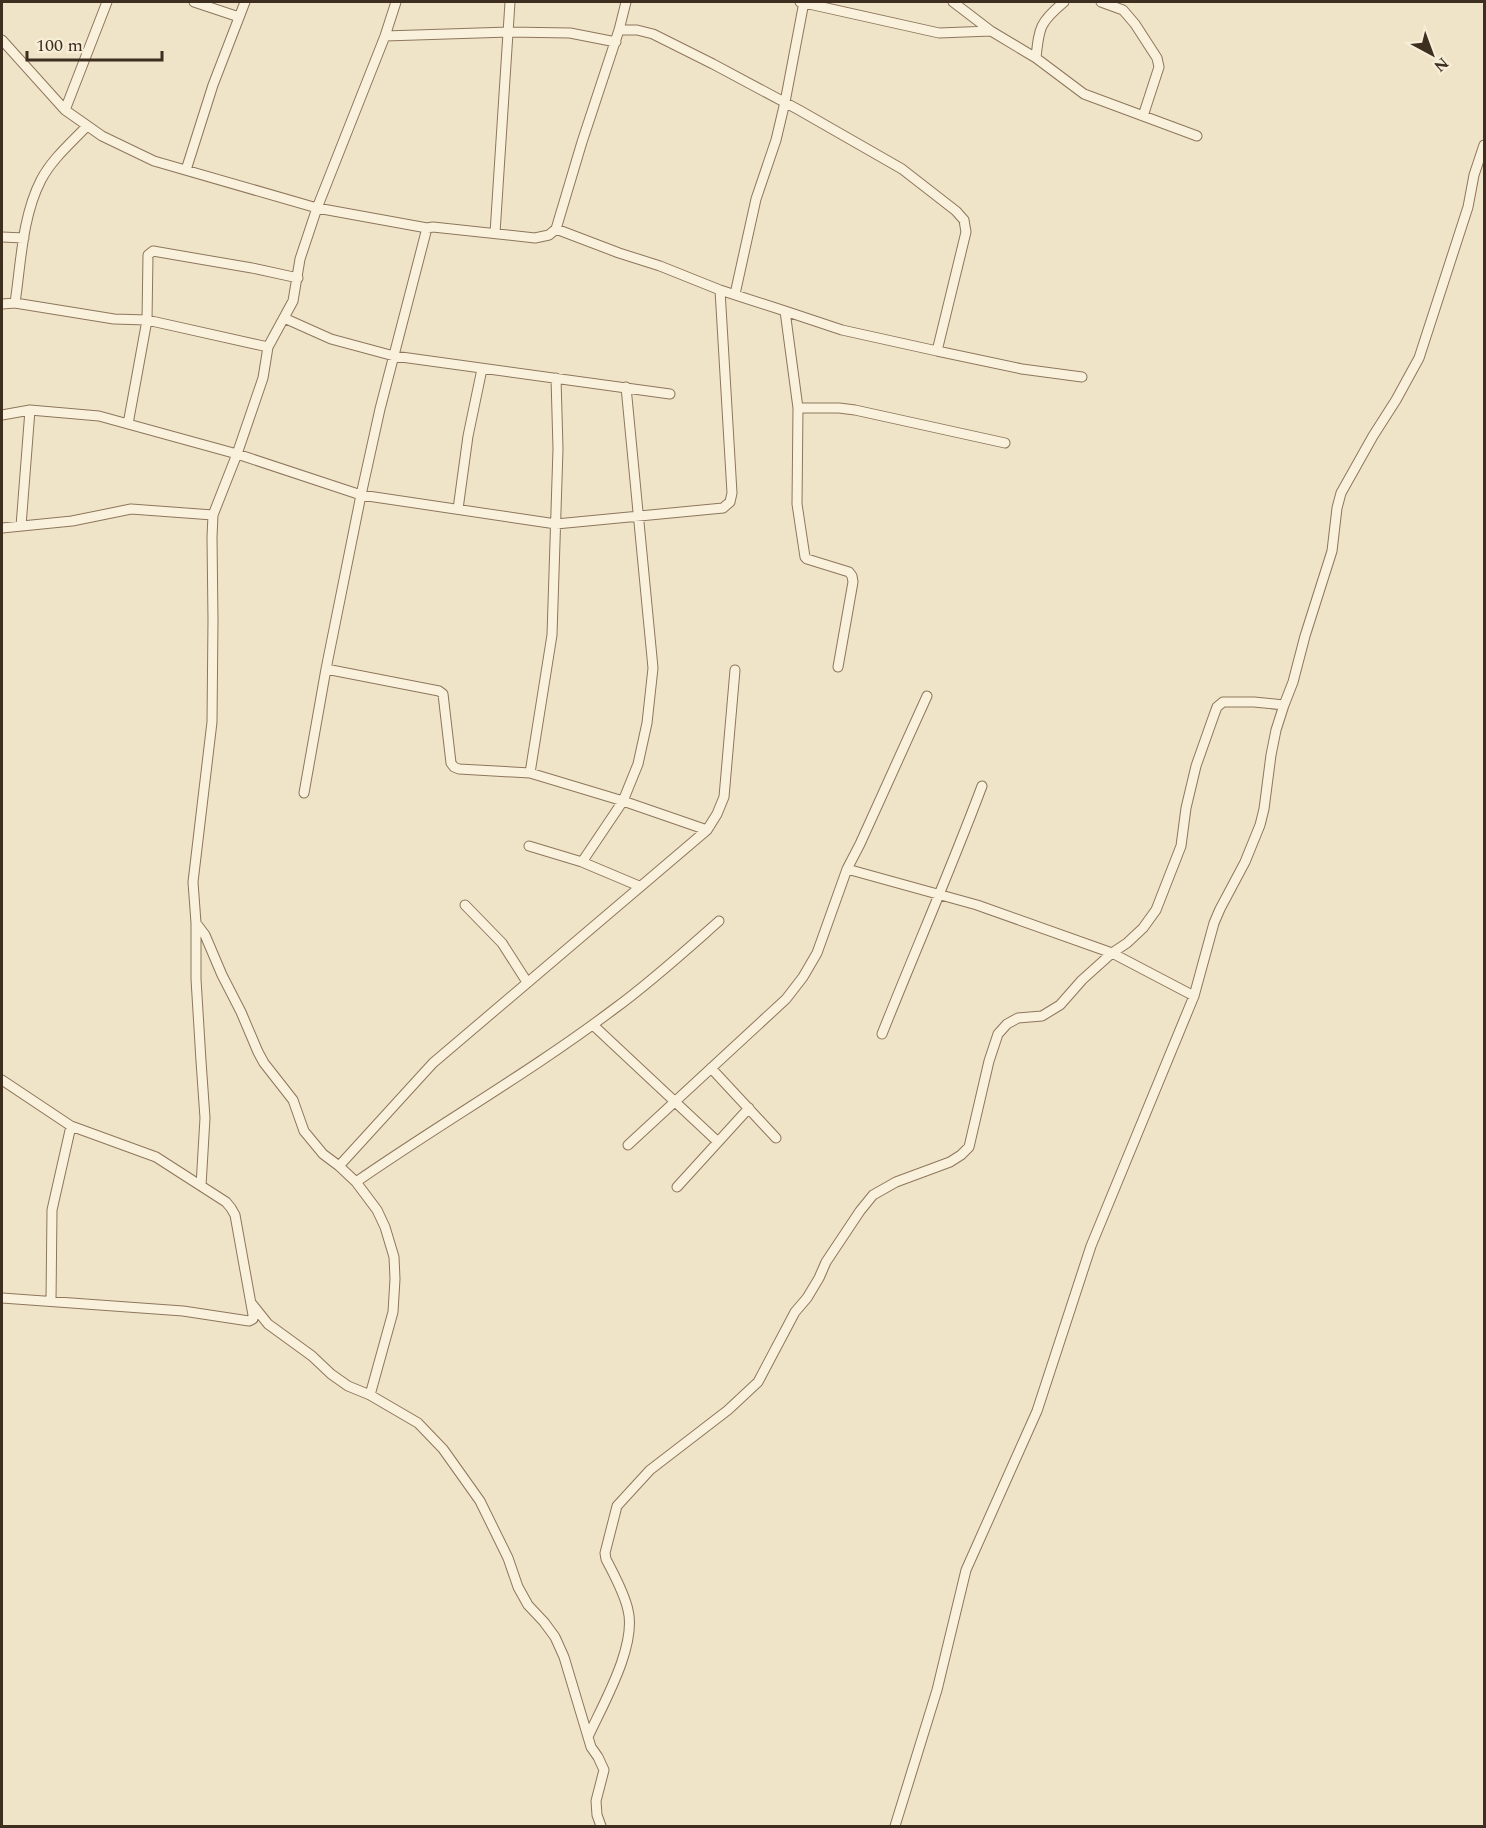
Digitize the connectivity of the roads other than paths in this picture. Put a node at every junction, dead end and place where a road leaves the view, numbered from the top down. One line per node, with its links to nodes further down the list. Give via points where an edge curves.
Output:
1 (107, 2): 20 (street)
2 (194, 2): 11 (street)
3 (245, 2): 11 (street)
4 (396, 2): 15 (street)
5 (510, 2): 14 (street)
6 (626, 2): 12 (street)
7 (802, 2): 13 (street, via 939,33); 19 (street)
8 (953, 2): 13 (street)
9 (1064, 2): 18 (street, via 1042,23)
10 (1101, 2): 21 (street, via 1123,10 1157,58 1159,67)
11 (239, 17): 25 (street)
12 (620, 30): 17 (street); 19 (street, via 653,34)
13 (991, 31): 18 (street)
14 (509, 32): 15 (street); 17 (street, via 570,33); 29 (street)
15 (385, 36): 26 (street)
16 (2, 40): 20 (street)
17 (616, 42): 28 (street)
18 (1036, 57): 21 (street, via 1084,94)
19 (785, 102): 34 (street, via 756,199); 41 (street, via 902,169 964,220 966,232)
20 (65, 110): 22 (street)
21 (1143, 116): 23 (street)
22 (87, 126): 25 (street, via 154,161); 31 (street, via 42,179 30,207)
23 (1197, 136)
24 (1485, 145): 65 (street, via 1419,358 1341,493 1332,551)
25 (186, 170): 26 (street)
26 (317, 208): 27 (street); 32 (street, via 300,259)
27 (427, 228): 29 (street); 42 (street)
28 (556, 229): 29 (street, via 535,238); 33 (street)
29 (495, 233)
30 (2, 237): 31 (street)
31 (24, 237): 35 (street)
32 (298, 278): 38 (street); 39 (street, via 153,251 148,255)
33 (720, 290): 34 (street); 57 (street, via 730,502 723,508)
34 (735, 294): 37 (street)
35 (15, 303): 36 (street); 39 (street, via 114,319)
36 (2, 304)
37 (785, 311): 41 (street, via 842,330); 48 (street)
38 (284, 318): 40 (street); 42 (street, via 331,339)
39 (147, 320): 40 (street); 51 (street)
40 (268, 347): 53 (street, via 263,378)
41 (938, 351): 44 (street)
42 (394, 356): 43 (street); 54 (street)
43 (482, 369): 45 (street); 55 (street)
44 (1082, 377)
45 (556, 378): 46 (street); 58 (street)
46 (626, 387): 47 (street); 57 (street)
47 (670, 394)
48 (798, 408): 52 (street, via 855,410); 61 (street, via 797,504 805,557 849,572 853,582)
49 (30, 410): 50 (street); 51 (street, via 99,416); 59 (street)
50 (2, 415)
51 (128, 424): 53 (street)
52 (1005, 443)
53 (237, 454): 54 (street); 56 (street)
54 (361, 495): 55 (street); 62 (street)
55 (458, 509): 58 (street)
56 (213, 515): 59 (street, via 131,509); 78 (street, via 212,722 193,882)
57 (637, 516): 58 (street); 69 (street, via 652,668 647,723 638,764)
58 (556, 524): 66 (street, via 552,635)
59 (21, 526): 60 (street)
60 (2, 528)
61 (838, 667)
62 (326, 669): 66 (street, via 439,691 445,699 454,767); 68 (street)
63 (735, 670): 70 (street, via 724,797)
64 (927, 696): 73 (street)
65 (1284, 705): 79 (street, via 1223,702 1217,707 1196,766 1181,846 1156,910 1143,928); 81 (street, via 1270,755 1260,825 1217,916)
66 (530, 773): 69 (street)
67 (982, 786): 75 (street)
68 (304, 793)
69 (623, 801): 70 (street); 72 (street)
70 (707, 830): 74 (street)
71 (529, 846): 72 (street)
72 (582, 862): 74 (street)
73 (847, 869): 75 (street); 84 (street, via 803,977 786,999)
74 (639, 886): 80 (street)
75 (938, 894): 79 (street, via 977,904); 83 (street)
76 (465, 905): 80 (street, via 502,943)
77 (719, 921): 82 (street)
78 (196, 923): 92 (street, via 264,1063 293,1100 304,1131); 94 (street, via 205,1118)
79 (1112, 953): 81 (street); 100 (street, via 1052,1011 1018,1018 998,1034 969,1147 950,1162 873,1195 825,1262 758,1382 650,1470 617,1506 605,1553 628,1609 629,1639)
80 (527, 982): 92 (street, via 433,1063)
81 (1194, 996): 102 (street, via 1091,1246 1037,1411 966,1570 937,1690)
82 (592, 1025): 86 (street); 93 (street)
83 (882, 1034)
84 (711, 1068): 86 (street); 87 (street)
85 (2, 1080): 88 (street)
86 (674, 1101): 90 (street); 91 (street)
87 (749, 1108): 89 (street); 90 (street)
88 (71, 1126): 94 (street, via 156,1157); 97 (street, via 52,1210)
89 (776, 1137)
90 (718, 1143): 95 (street)
91 (628, 1145)
92 (339, 1166): 93 (street)
93 (356, 1182): 99 (street, via 377,1210 394,1257 393,1312)
94 (201, 1186): 98 (street, via 226,1202 235,1215)
95 (677, 1187)
96 (2, 1298): 97 (street)
97 (51, 1301): 98 (street, via 183,1311 249,1321 253,1319)
98 (252, 1304): 99 (street, via 268,1324 332,1374)
99 (370, 1395): 100 (street, via 428,1432 480,1501 518,1587 555,1637)
100 (588, 1737): 101 (street, via 604,1770 596,1801)
101 (601, 1827)
102 (895, 1827)

